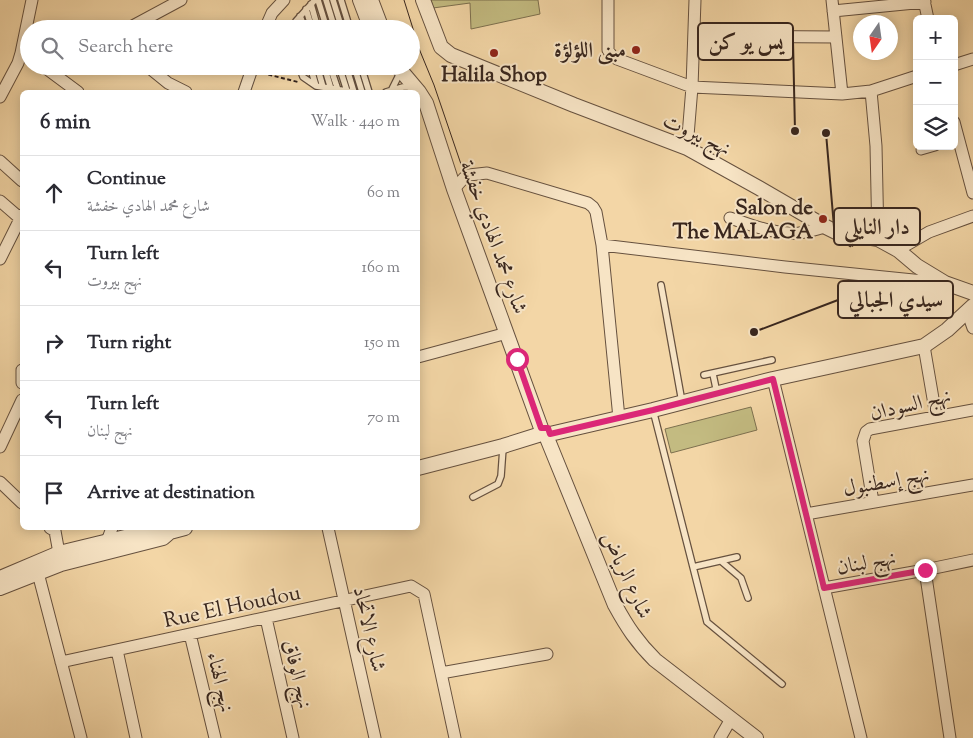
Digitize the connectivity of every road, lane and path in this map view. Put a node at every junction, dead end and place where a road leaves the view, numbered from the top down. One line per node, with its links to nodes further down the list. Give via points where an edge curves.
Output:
1 (32, 0): 17 (street)
2 (181, 0): 18 (street)
3 (284, 0): 19 (street)
4 (326, 0): 23 (lane)
5 (333, 0): 24 (lane)
6 (341, 0): 25 (lane)
7 (360, 0): 26 (street)
8 (371, 0): 27 (street)
9 (423, 0): 72 (street, نهج بيروت, via 441,47 451,55)
10 (608, 0): 54 (street, via 608,50 612,56)
11 (695, 0): 28 (street)
12 (924, 1): 14 (street); 15 (street)
13 (312, 3): 16 (lane); 20 (lane); 21 (lane); 22 (lane)
14 (832, 5): 29 (street)
15 (927, 15)
16 (298, 18)
17 (29, 20)
18 (144, 20)
19 (268, 20)
20 (312, 20)
21 (316, 20)
22 (322, 20)
23 (332, 20)
24 (339, 20)
25 (347, 20)
26 (368, 20)
27 (379, 20)
28 (694, 36): 29 (street); 54 (street)
29 (836, 37): 69 (street)
30 (20, 60): 50 (street)
31 (973, 60): 32 (street)
32 (958, 64)
33 (0, 70): 50 (street)
34 (56, 75): 57 (street)
35 (155, 75): 55 (street)
36 (250, 75): 58 (street)
37 (276, 75): 48 (path, via 300,82)
38 (313, 75): 51 (lane)
39 (320, 75): 53 (lane)
40 (328, 75): 56 (lane)
41 (332, 75): 56 (lane)
42 (343, 75): 60 (lane)
43 (348, 75): 61 (lane)
44 (357, 75): 62 (lane)
45 (364, 75): 63 (lane)
46 (396, 75): 64 (lane)
47 (404, 75): 52 (street, شارع محمد الهادي خفشة)
48 (302, 77): 51 (lane)
49 (913, 77): 67 (street)
50 (9, 78): 70 (street)
51 (316, 86): 53 (lane)
52 (414, 86): 65 (lane); 66 (street, شارع محمد الهادي خفشة)
53 (323, 87): 56 (lane)
54 (692, 87): 69 (street); 72 (street)
55 (166, 88)
56 (335, 89): 59 (lane)
57 (75, 90)
58 (245, 90)
59 (340, 90)
60 (350, 90)
61 (351, 90)
62 (361, 90)
63 (369, 90)
64 (389, 90)
65 (394, 90)
66 (417, 90)
67 (871, 91): 69 (street); 83 (street)
68 (420, 94): 75 (street, شارع محمد الهادي خفشة, via 426,103)
69 (842, 94)
70 (0, 97)
71 (958, 144): 76 (street)
72 (687, 148): 82 (street, نهج بيروت)
73 (0, 161): 74 (street)
74 (20, 179)
75 (454, 189): 84 (street, via 469,175 487,173 588,204 597,216); 92 (street, شارع محمد الهادي خفشة)
76 (973, 193)
77 (0, 201): 78 (street)
78 (20, 216)
79 (973, 216): 85 (street, via 929,232)
80 (730, 218): 82 (street, via 766,230 791,233)
81 (20, 222): 86 (street)
82 (826, 227): 83 (street, نهج بيروت, via 836,232)
83 (878, 239): 85 (street, نهج بيروت)
84 (602, 245): 87 (street); 105 (street)
85 (898, 250): 87 (street, نهج بيروت)
86 (0, 259)
87 (945, 283): 89 (street, نهج بيروت)
88 (661, 285): 100 (lane)
89 (973, 293)
90 (970, 309): 91 (street); 93 (street)
91 (973, 328)
92 (507, 333): 94 (street); 107 (street, شارع محمد الهادي خفشة)
93 (924, 346): 98 (street); 104 (street)
94 (420, 356)
95 (772, 360): 96 (lane)
96 (713, 374): 97 (lane); 99 (lane)
97 (704, 375)
98 (773, 379): 99 (street); 116 (street)
99 (717, 394): 100 (street)
100 (682, 402): 102 (street)
101 (20, 403): 106 (street)
102 (653, 410): 105 (street); 129 (lane)
103 (973, 410): 104 (street, نهج السودان)
104 (936, 416): 115 (street, نهج السودان, via 866,432 862,441)
105 (619, 418): 107 (street)
106 (4, 428): 109 (street)
107 (544, 434): 108 (street); 144 (street, شارع الرياض, via 615,606 629,630 655,660)
108 (503, 446): 110 (street); 113 (lane, via 498,484)
109 (0, 447)
110 (420, 467)
111 (0, 482): 114 (street)
112 (973, 484): 115 (street, نهج إسطنبول)
113 (473, 497)
114 (20, 501)
115 (873, 502): 116 (street, نهج إسطنبول)
116 (806, 514): 134 (street)
117 (54, 530): 125 (street)
118 (111, 530): 124 (street)
119 (154, 530): 124 (street)
120 (162, 530): 123 (street)
121 (178, 530): 123 (street)
122 (328, 530): 136 (street, شارع الاتحاد)
123 (170, 532): 131 (street, via 163,538)
124 (107, 541): 125 (street)
125 (59, 553): 132 (street)
126 (737, 557): 128 (lane)
127 (973, 560): 130 (street, نهج لبنان)
128 (721, 561): 129 (lane); 135 (lane, via 741,578)
129 (693, 567): 143 (lane, via 707,622)
130 (925, 570): 134 (street, نهج لبنان); 154 (street)
131 (38, 573): 133 (street); 141 (street)
132 (0, 578)
133 (0, 588)
134 (824, 588): 153 (street)
135 (748, 598)
136 (344, 601): 137 (street, Rue El Houdou); 142 (street, Rue El Houdou, via 411,586 424,594); 149 (street, شارع الاتحاد)
137 (266, 618): 138 (street, Rue El Houdou); 148 (street, نهج الوفاق)
138 (190, 634): 139 (street, Rue El Houdou); 147 (street, نهج الهناء)
139 (117, 650): 141 (street, Rue El Houdou); 146 (street)
140 (546, 654): 142 (street)
141 (61, 662): 145 (street)
142 (441, 673): 150 (street)
143 (782, 684)
144 (731, 719): 151 (street); 152 (street, شارع الرياض)
145 (81, 738)
146 (136, 738)
147 (215, 738)
148 (293, 738)
149 (375, 738)
150 (456, 738)
151 (720, 738)
152 (756, 738)
153 (860, 738)
154 (950, 738)

